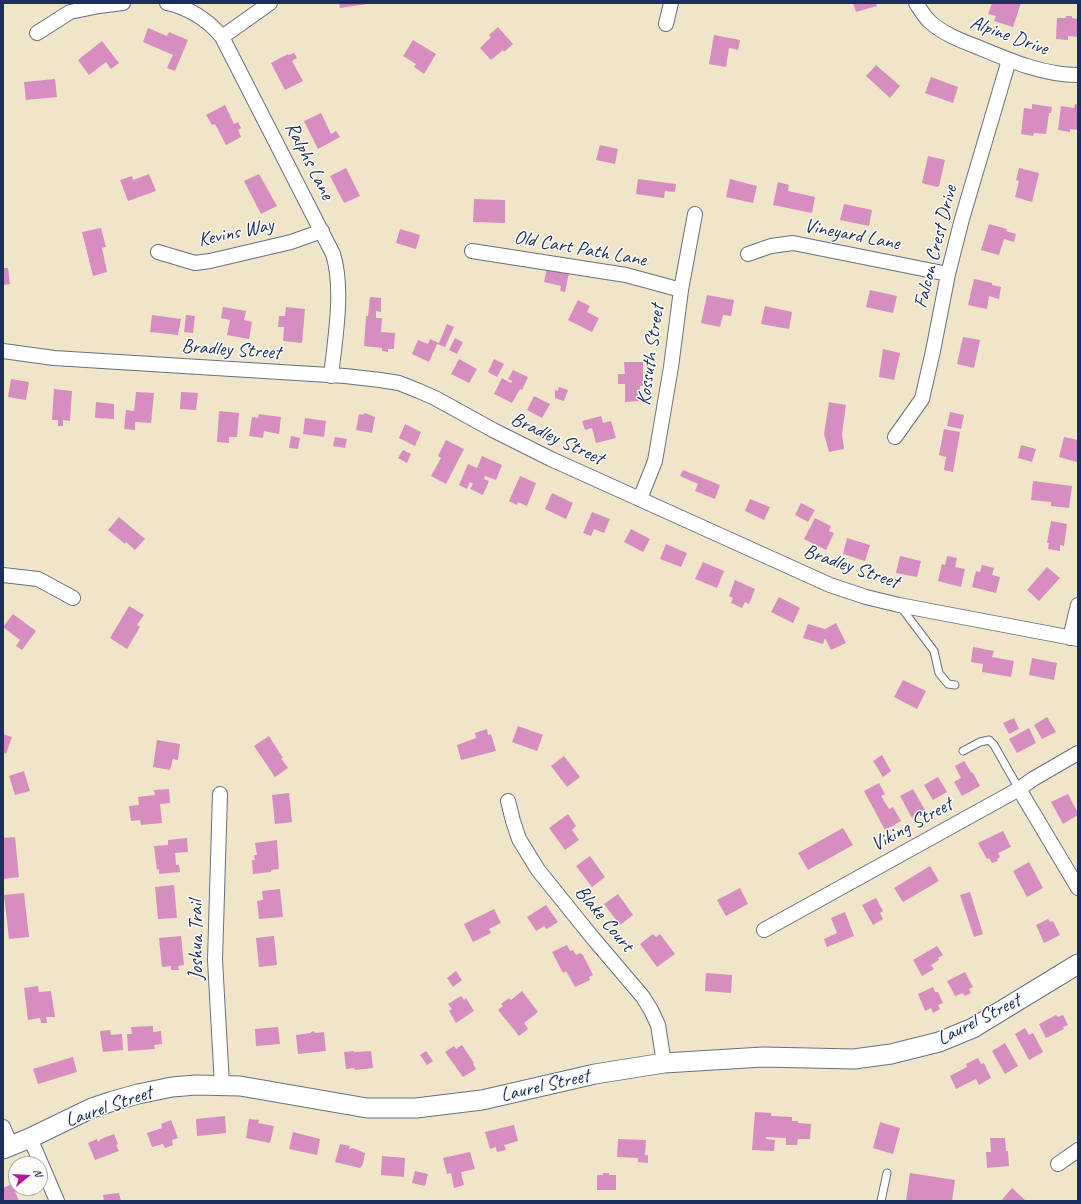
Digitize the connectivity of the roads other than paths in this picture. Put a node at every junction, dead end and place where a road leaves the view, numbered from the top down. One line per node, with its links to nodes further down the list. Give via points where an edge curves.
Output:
1 (123, 3): 7 (street, via 70,12)
2 (167, 3): 8 (street, Ralphs Lane, via 190,11 205,20)
3 (270, 3): 8 (street)
4 (671, 3): 6 (street)
5 (916, 3): 9 (street, Alpine Drive, via 928,20 944,32)
6 (666, 24)
7 (37, 33)
8 (222, 37): 12 (street, Ralphs Lane)
9 (1009, 60): 10 (street, Alpine Drive, via 1041,71); 16 (street, Falcon Crest Drive)
10 (1078, 75)
11 (695, 214): 17 (street, Kossuth Street)
12 (322, 231): 14 (street, Kevins Way, via 291,242 195,263); 19 (street, Ralphs Lane, via 338,268)
13 (472, 251): 17 (street, Old Cart Path Lane, via 626,275)
14 (158, 252)
15 (748, 254): 16 (street, Vineyard Lane, via 771,246 793,243)
16 (948, 274): 20 (street, Falcon Crest Drive, via 922,399)
17 (680, 290): 21 (street, Kossuth Street, via 671,367 655,461)
18 (3, 351): 19 (street, Bradley Street, via 54,358)
19 (332, 376): 21 (street, Bradley Street, via 399,383 435,398 519,444)
20 (895, 437)
21 (640, 499): 24 (street, Bradley Street, via 830,585 866,598)
22 (3, 575): 23 (street, via 38,579)
23 (73, 598)
24 (898, 605): 26 (street, Bradley Street); 27 (lane, via 934,651 939,673 948,684)
25 (1078, 605): 26 (street)
26 (1074, 639)
27 (954, 685)
28 (963, 751): 30 (lane, via 989,740)
29 (1078, 753): 30 (street, Viking Street)
30 (1019, 789): 33 (street); 34 (street, Viking Street)
31 (220, 794): 37 (street, Joshua Trail, via 215,960)
32 (508, 801): 36 (street, Blake Court, via 519,839 538,870 651,1010 658,1025)
33 (1078, 888)
34 (764, 930)
35 (1078, 964): 36 (street, Laurel Street, via 973,1028 939,1042 909,1050 868,1058 762,1057)
36 (664, 1063): 37 (street, Laurel Street, via 595,1074 482,1100 416,1108 367,1108)
37 (222, 1085): 39 (street, Laurel Street, via 172,1087 138,1094 92,1108)
38 (3, 1127): 40 (street)
39 (30, 1138): 40 (street, Laurel Street); 44 (street)
40 (7, 1148)
41 (1078, 1150): 42 (street)
42 (1058, 1164)
43 (887, 1173): 45 (lane)
44 (57, 1201)
45 (881, 1201)

